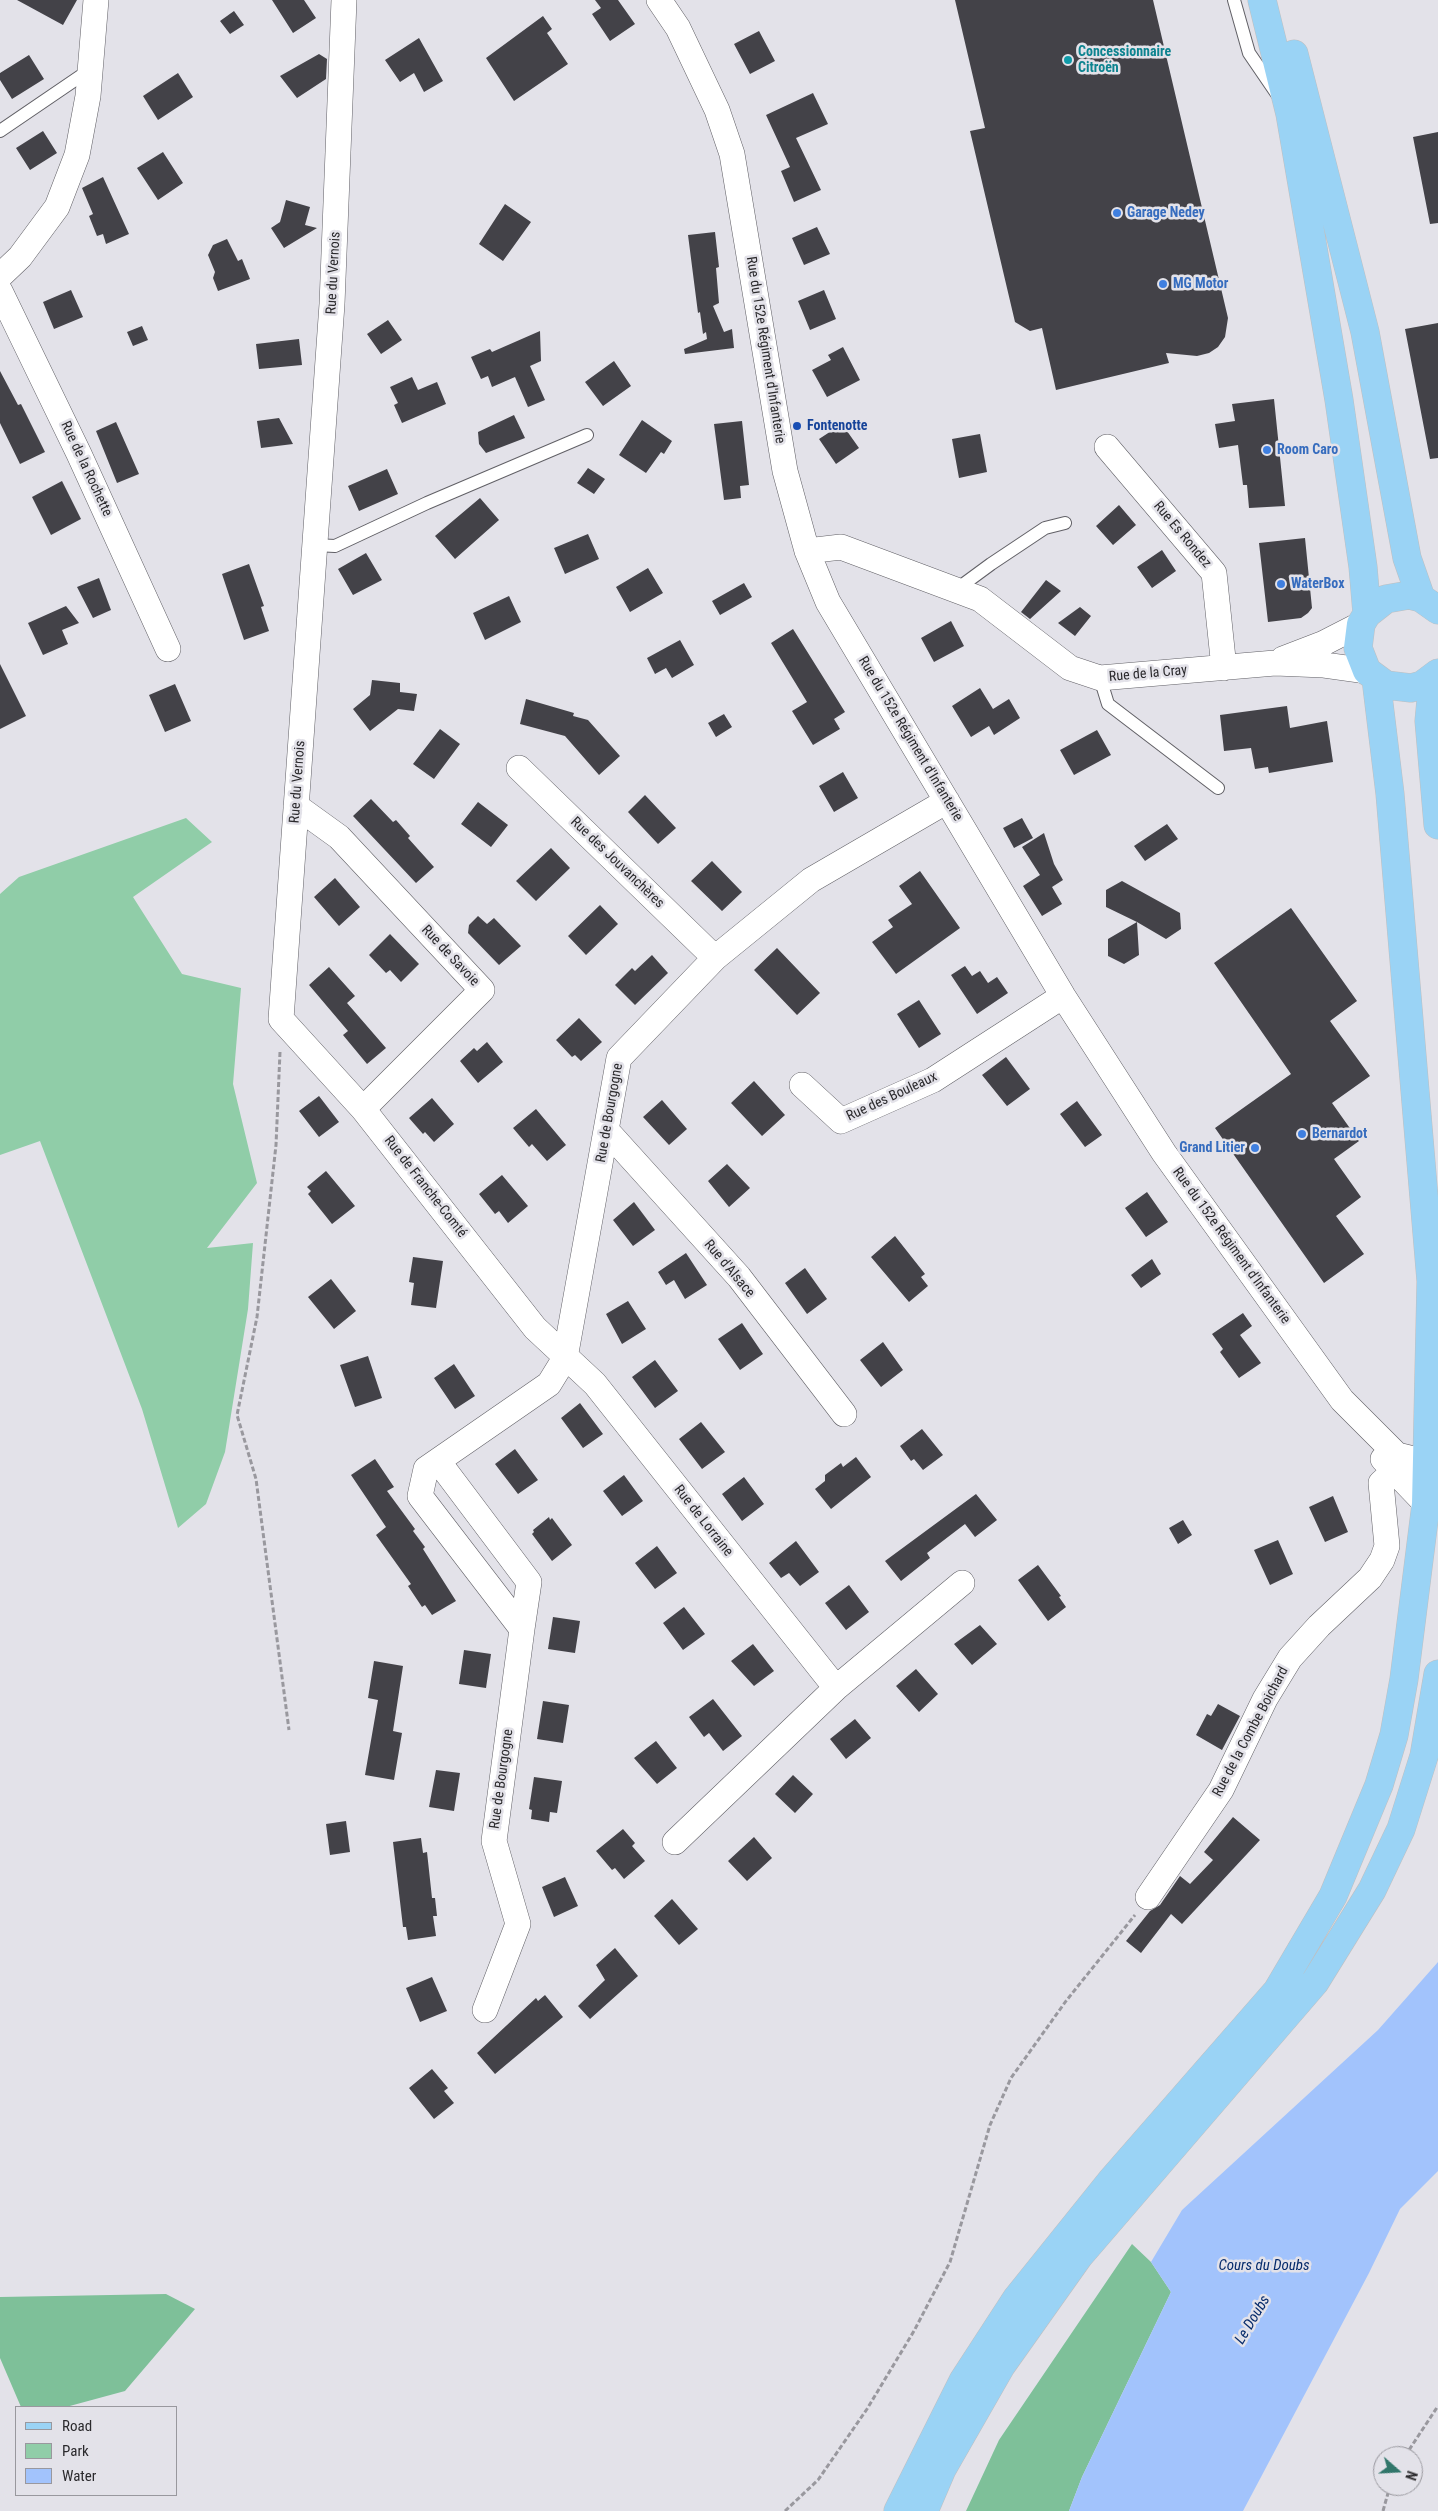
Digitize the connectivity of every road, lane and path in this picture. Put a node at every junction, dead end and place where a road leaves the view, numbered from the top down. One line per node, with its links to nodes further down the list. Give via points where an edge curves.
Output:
1 (96, 0): 7 (street)
2 (344, 0): 15 (street, Rue du Vernois, via 332,304)
3 (660, 0): 16 (street, Rue du 152e Régiment d'Infanterie, via 678,28 717,110 732,154 785,471)
4 (1234, 0): 8 (lane, via 1249,53)
5 (1262, 0): 8 (main road)
6 (1278, 0): 18 (main road, via 1301,78 1364,332 1407,558)
7 (90, 69): 9 (lane); 10 (street, via 77,155 57,207 20,257)
8 (1290, 114): 19 (main road, via 1339,400 1363,567)
9 (0, 132)
10 (0, 276)
11 (0, 292): 20 (street, Rue de la Rochette)
12 (586, 435): 15 (lane, via 335,546)
13 (1107, 447): 22 (street, Rue Es Rondez, via 1214,573)
14 (1065, 523): 17 (lane, via 1045,528)
15 (315, 545): 29 (street, Rue du Vernois)
16 (807, 551): 17 (street, Rue de la Cray, via 841,547); 28 (street, Rue du 152e Régiment d'Infanterie, via 828,602)
17 (957, 589): 25 (street, Rue de la Cray, via 980,599 1070,668)
18 (1430, 604): 19 (main road, via 1397,596 1386,599)
19 (1364, 619): 21 (street, Rue de la Cray, via 1322,644); 23 (main road, via 1358,648)
20 (168, 648)
21 (1275, 663): 22 (street, Rue de la Cray); 23 (street, Rue de la Cray, via 1324,665)
22 (1224, 668): 25 (street, Rue de la Cray)
23 (1372, 675): 24 (main road, via 1386,685 1404,688 1422,684); 41 (main road, via 1390,794 1431,1281)
24 (1435, 676): 30 (main road, via 1429,721)
25 (1100, 678): 27 (lane, via 1108,704)
26 (519, 768): 31 (street, Rue des Jouvanchères)
27 (1218, 788)
28 (947, 801): 31 (street, Rue de Bourgogne, via 811,880); 32 (street, Rue du 152e Régiment d'Infanterie)
29 (296, 806): 33 (street, Rue du Vernois); 35 (street, Rue de Savoie, via 339,837 482,990)
30 (1438, 824)
31 (716, 958): 36 (street, Rue de Bourgogne, via 619,1058)
32 (1063, 996): 34 (street, Rue des Bouleaux, via 933,1080 841,1121); 38 (street, Rue du 152e Régiment d'Infanterie, via 1164,1153)
33 (282, 1018): 35 (street, Rue de Franche-Comté); 48 (path, via 276,1145 257,1317 237,1414 256,1479)
34 (802, 1085)
35 (363, 1109): 37 (street, Rue de Franche-Comté, via 536,1328)
36 (607, 1131): 37 (street, Rue de Bourgogne); 39 (street, Rue d'Alsace, via 739,1278)
37 (565, 1358): 40 (street, Rue de Bourgogne, via 549,1384); 47 (street, Rue de Lorraine, via 595,1384)
38 (1342, 1400): 41 (street, Rue du 152e Régiment d'Infanterie, via 1397,1455); 42 (street, Rue du 152e Régiment d'Infanterie, via 1358,1430)
39 (844, 1414)
40 (438, 1461): 45 (street, Rue de Bourgogne, via 529,1582); 45 (street, Rue de Bourgogne, via 426,1469 420,1496)
41 (1432, 1463): 43 (main road)
42 (1394, 1471): 43 (street, Rue du 152e Régiment d'Infanterie); 50 (street, Rue de la Combe Boichard, via 1380,1483 1387,1546 1382,1560 1370,1578 1290,1658 1265,1699 1221,1790)
43 (1426, 1504): 56 (main road, via 1394,1735 1379,1785 1333,1896 1277,1991 1111,2181 1017,2298 962,2381)
44 (962, 1583): 47 (street)
45 (522, 1629): 51 (street, Rue de Bourgogne, via 494,1841 518,1924)
46 (1438, 1674): 57 (main road, via 1424,1756 1400,1829 1372,1890 1315,1982 1073,2264 1001,2366 942,2469)
47 (836, 1688): 49 (street)
48 (289, 1730)
49 (675, 1842)
50 (1148, 1897): 55 (path, via 1066,2001 1011,2078 990,2125 950,2262 914,2331 867,2409 818,2480)
51 (485, 2010)
52 (1438, 2406): 53 (path)
53 (1412, 2446)
54 (1387, 2496): 58 (path)
55 (785, 2511)
56 (898, 2511)
57 (924, 2511)
58 (1383, 2511)

